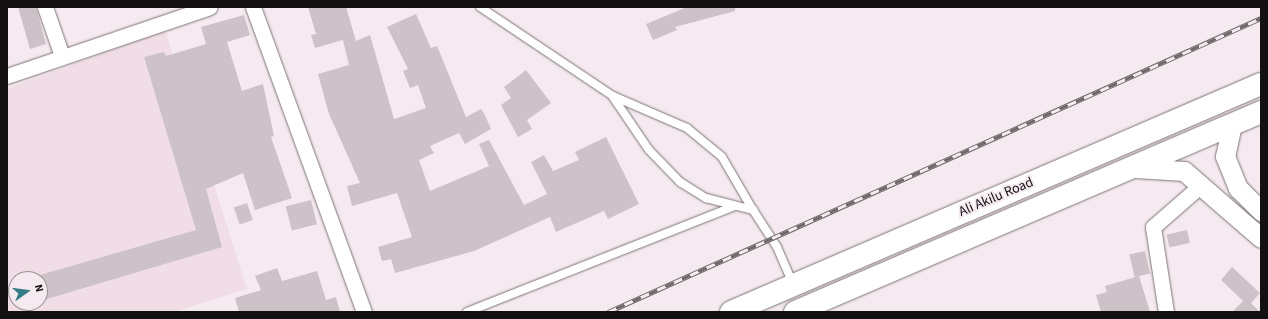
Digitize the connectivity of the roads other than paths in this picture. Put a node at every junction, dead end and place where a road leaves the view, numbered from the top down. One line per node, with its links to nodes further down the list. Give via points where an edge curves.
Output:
1 (45, 7): 5 (street)
2 (210, 7): 5 (street)
3 (253, 7): 19 (street)
4 (480, 7): 8 (lane)
5 (62, 56): 6 (street)
6 (7, 76)
7 (1261, 84): 17 (main road, Ali Akilu Road)
8 (613, 96): 14 (lane, via 649,150 680,182 706,198); 15 (lane, via 687,128 722,157)
9 (1261, 112): 10 (main road, Ali Akilu Road)
10 (1232, 124): 11 (main road, Ali Akilu Road); 13 (street, via 1224,156 1238,188)
11 (1136, 168): 12 (street, via 1184,171); 18 (main road, Ali Akilu Road)
12 (1201, 185): 16 (street); 22 (street, via 1153,227)
13 (1258, 203)
14 (735, 206): 15 (lane); 20 (lane)
15 (753, 210): 17 (lane, via 776,247)
16 (1261, 238)
17 (793, 284): 18 (main road); 21 (main road, Ali Akilu Road)
18 (799, 310)
19 (364, 312)
20 (467, 312)
21 (731, 312)
22 (1166, 312)

